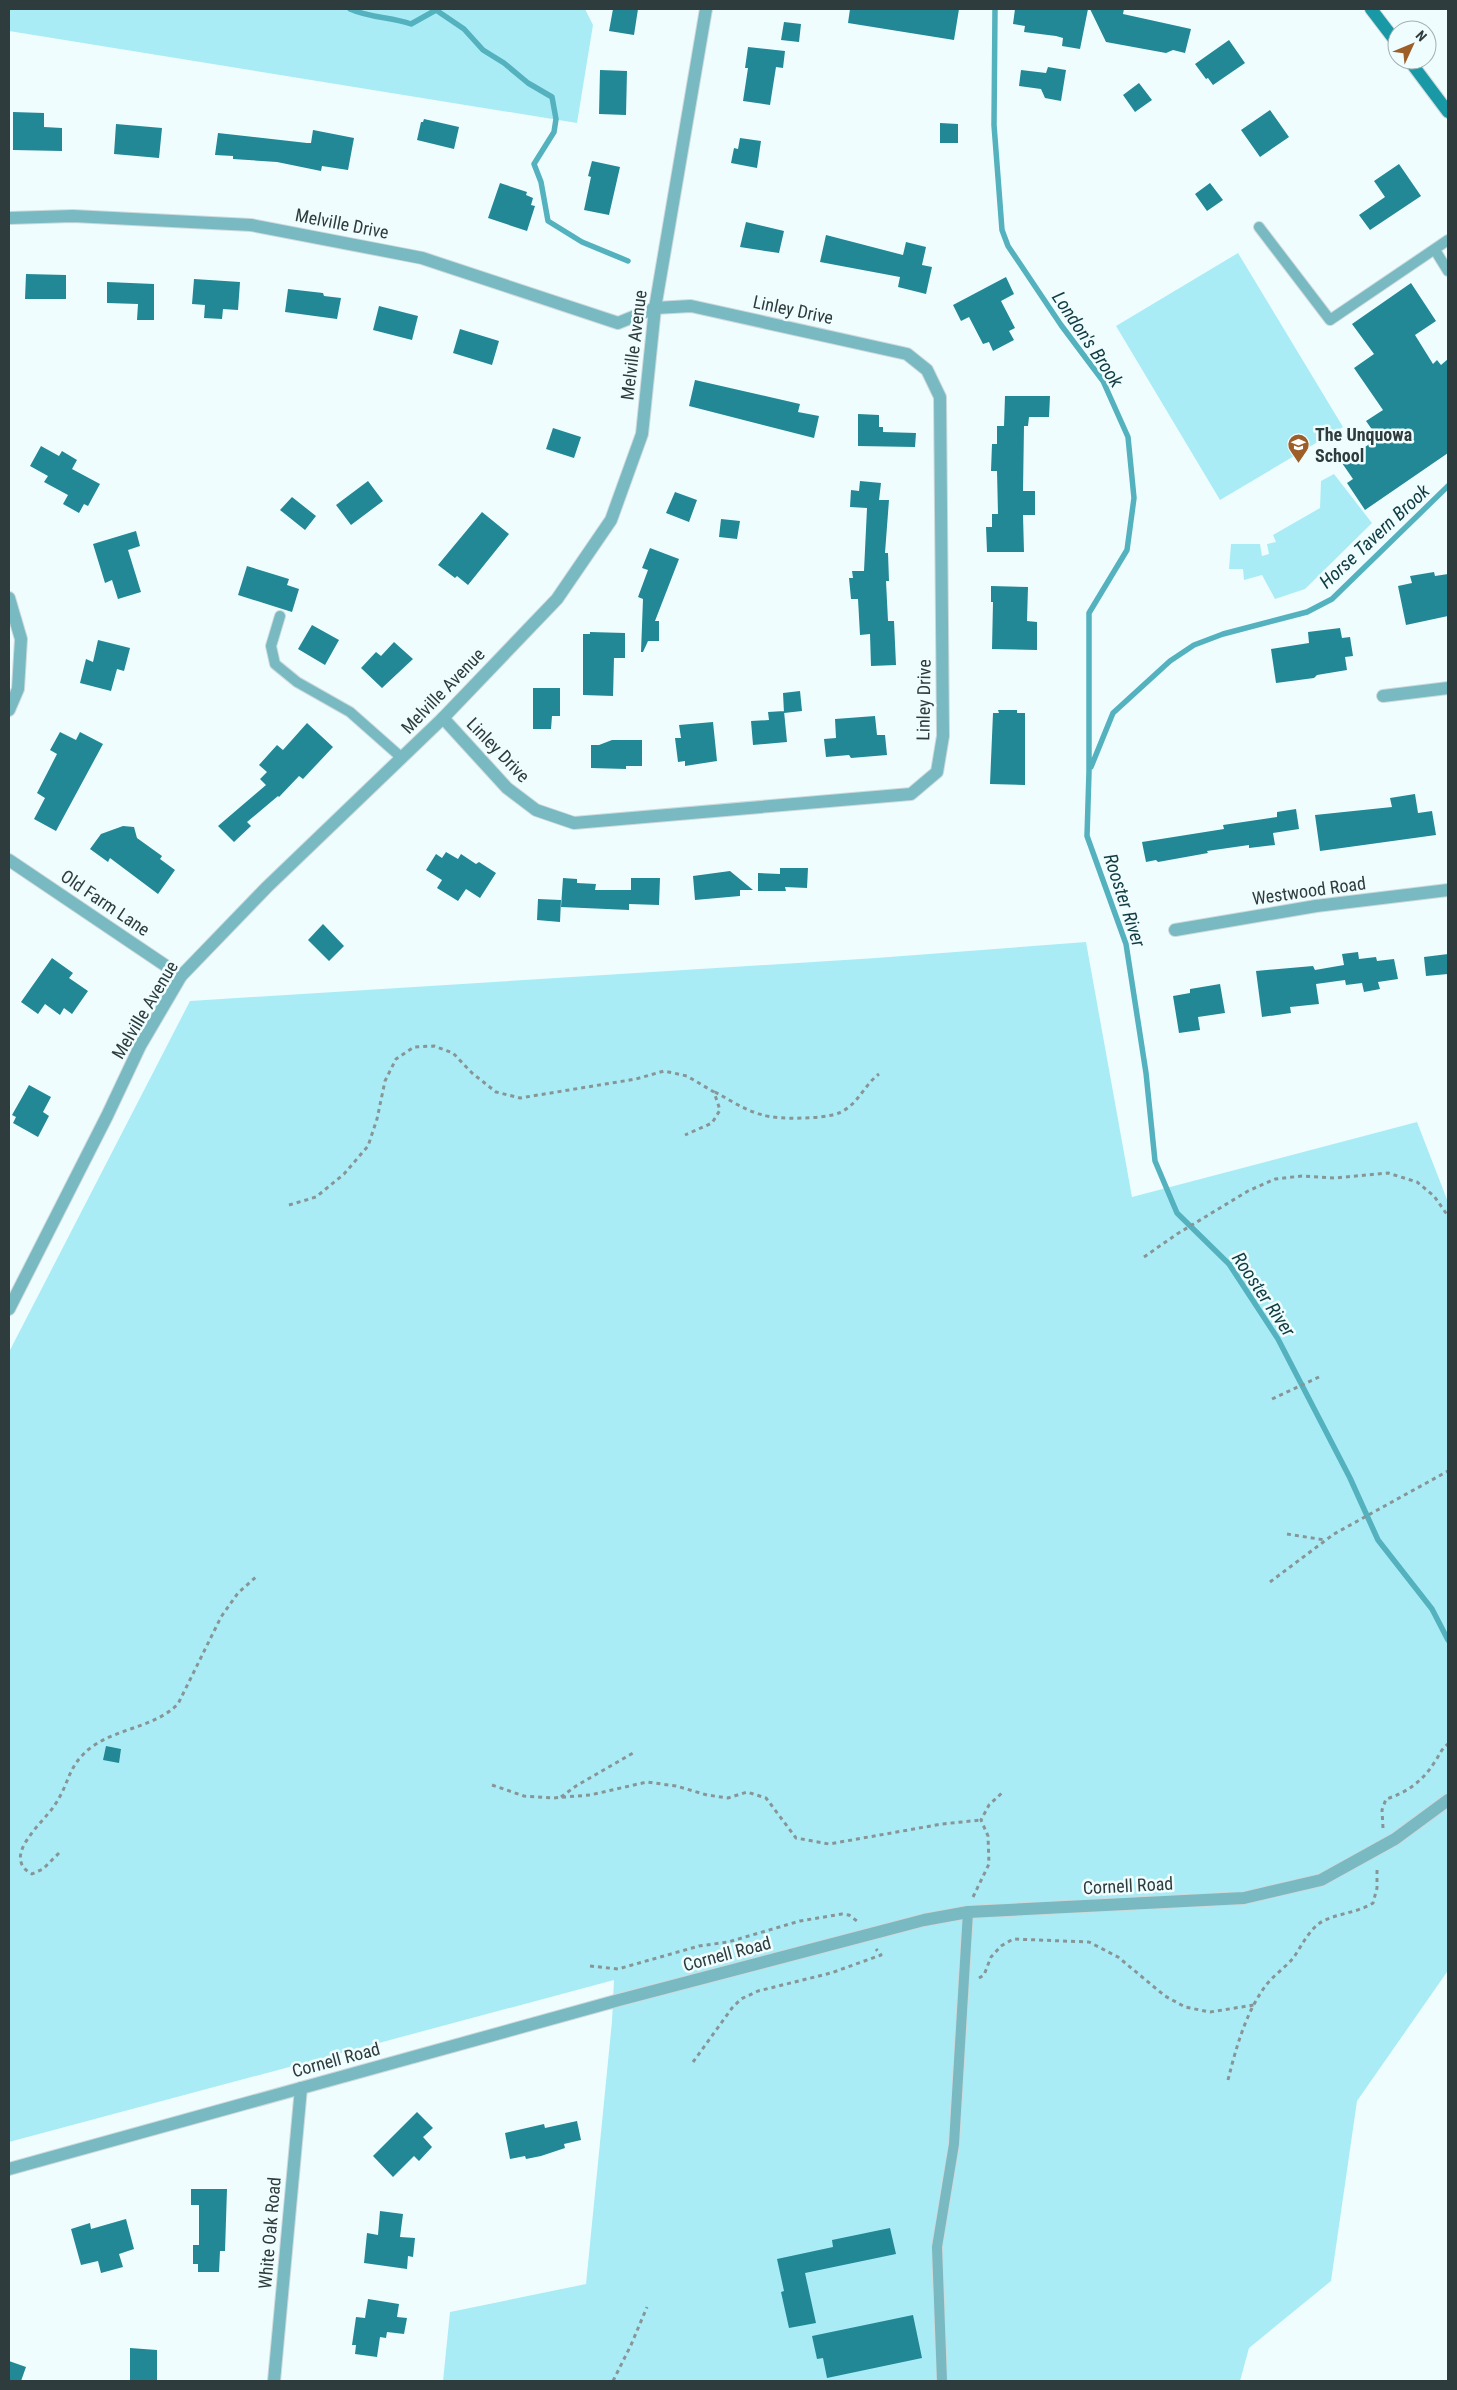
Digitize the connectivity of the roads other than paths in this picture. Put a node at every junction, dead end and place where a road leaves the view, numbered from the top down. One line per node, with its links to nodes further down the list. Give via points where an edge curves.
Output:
1 (706, 9): 11 (street, Melville Avenue)
2 (1371, 9): 3 (main road)
3 (1387, 30)
4 (1417, 70): 5 (main road)
5 (1448, 112)
6 (9, 218): 11 (street, Melville Drive, via 73,216 251,225 422,258 618,322)
7 (1259, 227): 9 (lane, via 1330,320)
8 (1448, 240): 9 (lane)
9 (1435, 250): 10 (lane)
10 (1448, 271)
11 (655, 308): 17 (street, Melville Avenue, via 642,434 611,520 557,599); 17 (street, Linley Drive, via 691,306 907,354 927,370 940,397 943,736 938,772 911,794 574,823 536,810 507,788)
12 (9, 598): 16 (street, via 20,638 18,690)
13 (280, 616): 18 (lane, via 271,646 275,664 298,682 350,712)
14 (1448, 688): 15 (street)
15 (1383, 696)
16 (9, 710)
17 (443, 718): 18 (street, Melville Avenue)
18 (402, 758): 22 (street, Melville Avenue, via 267,887)
19 (9, 860): 22 (street, Old Farm Lane)
20 (1448, 890): 21 (street, Westwood Road, via 1316,906)
21 (1176, 930)
22 (181, 976): 23 (street, Melville Avenue, via 140,1046)
23 (9, 1309)
24 (1448, 1800): 25 (street, Cornell Road, via 1395,1839 1321,1880 1244,1898)
25 (968, 1912): 26 (street, Cornell Road, via 924,1920); 29 (lane, via 954,2144 937,2247)
26 (301, 2088): 27 (street, Cornell Road); 28 (street, White Oak Road)
27 (9, 2169)
28 (274, 2381)
29 (942, 2381)

